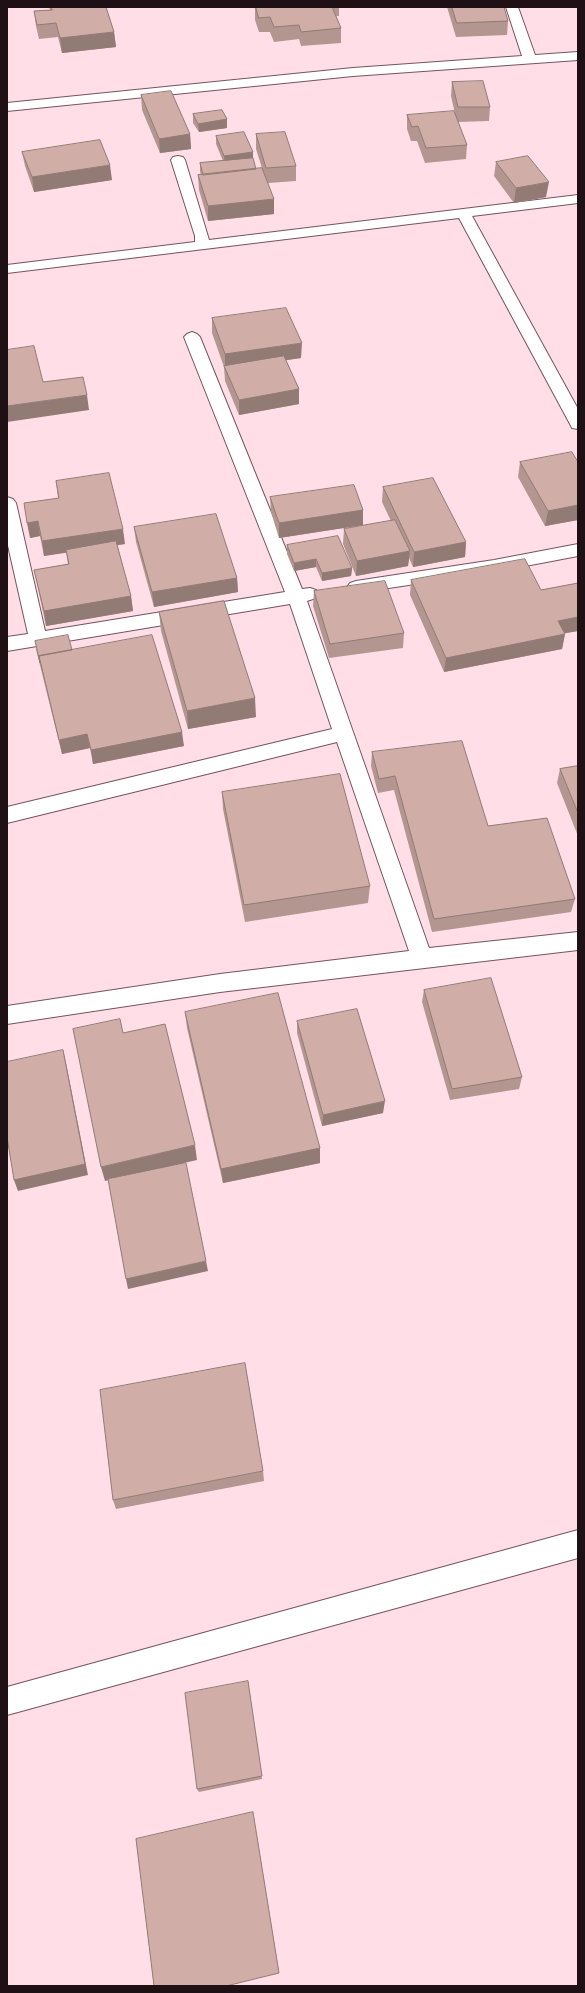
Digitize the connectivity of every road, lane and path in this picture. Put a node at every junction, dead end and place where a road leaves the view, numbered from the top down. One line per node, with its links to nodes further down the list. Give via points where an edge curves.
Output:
1 (512, 7): 3 (street)
2 (578, 56): 3 (street)
3 (530, 60): 4 (street, via 353,72)
4 (7, 106)
5 (178, 160): 8 (street, via 202,236)
6 (578, 199): 7 (street)
7 (463, 212): 8 (street); 11 (street)
8 (202, 245): 9 (street)
9 (7, 269)
10 (192, 337): 14 (street)
11 (578, 424)
12 (7, 503): 15 (street)
13 (578, 550): 14 (street, via 494,566)
14 (296, 596): 15 (street); 17 (street)
15 (38, 639): 16 (street)
16 (7, 644)
17 (344, 733): 18 (street); 20 (street)
18 (7, 814)
19 (578, 941): 20 (street)
20 (422, 958): 21 (street, via 96,1000)
21 (7, 1015)
22 (578, 1544): 23 (street)
23 (7, 1701)

